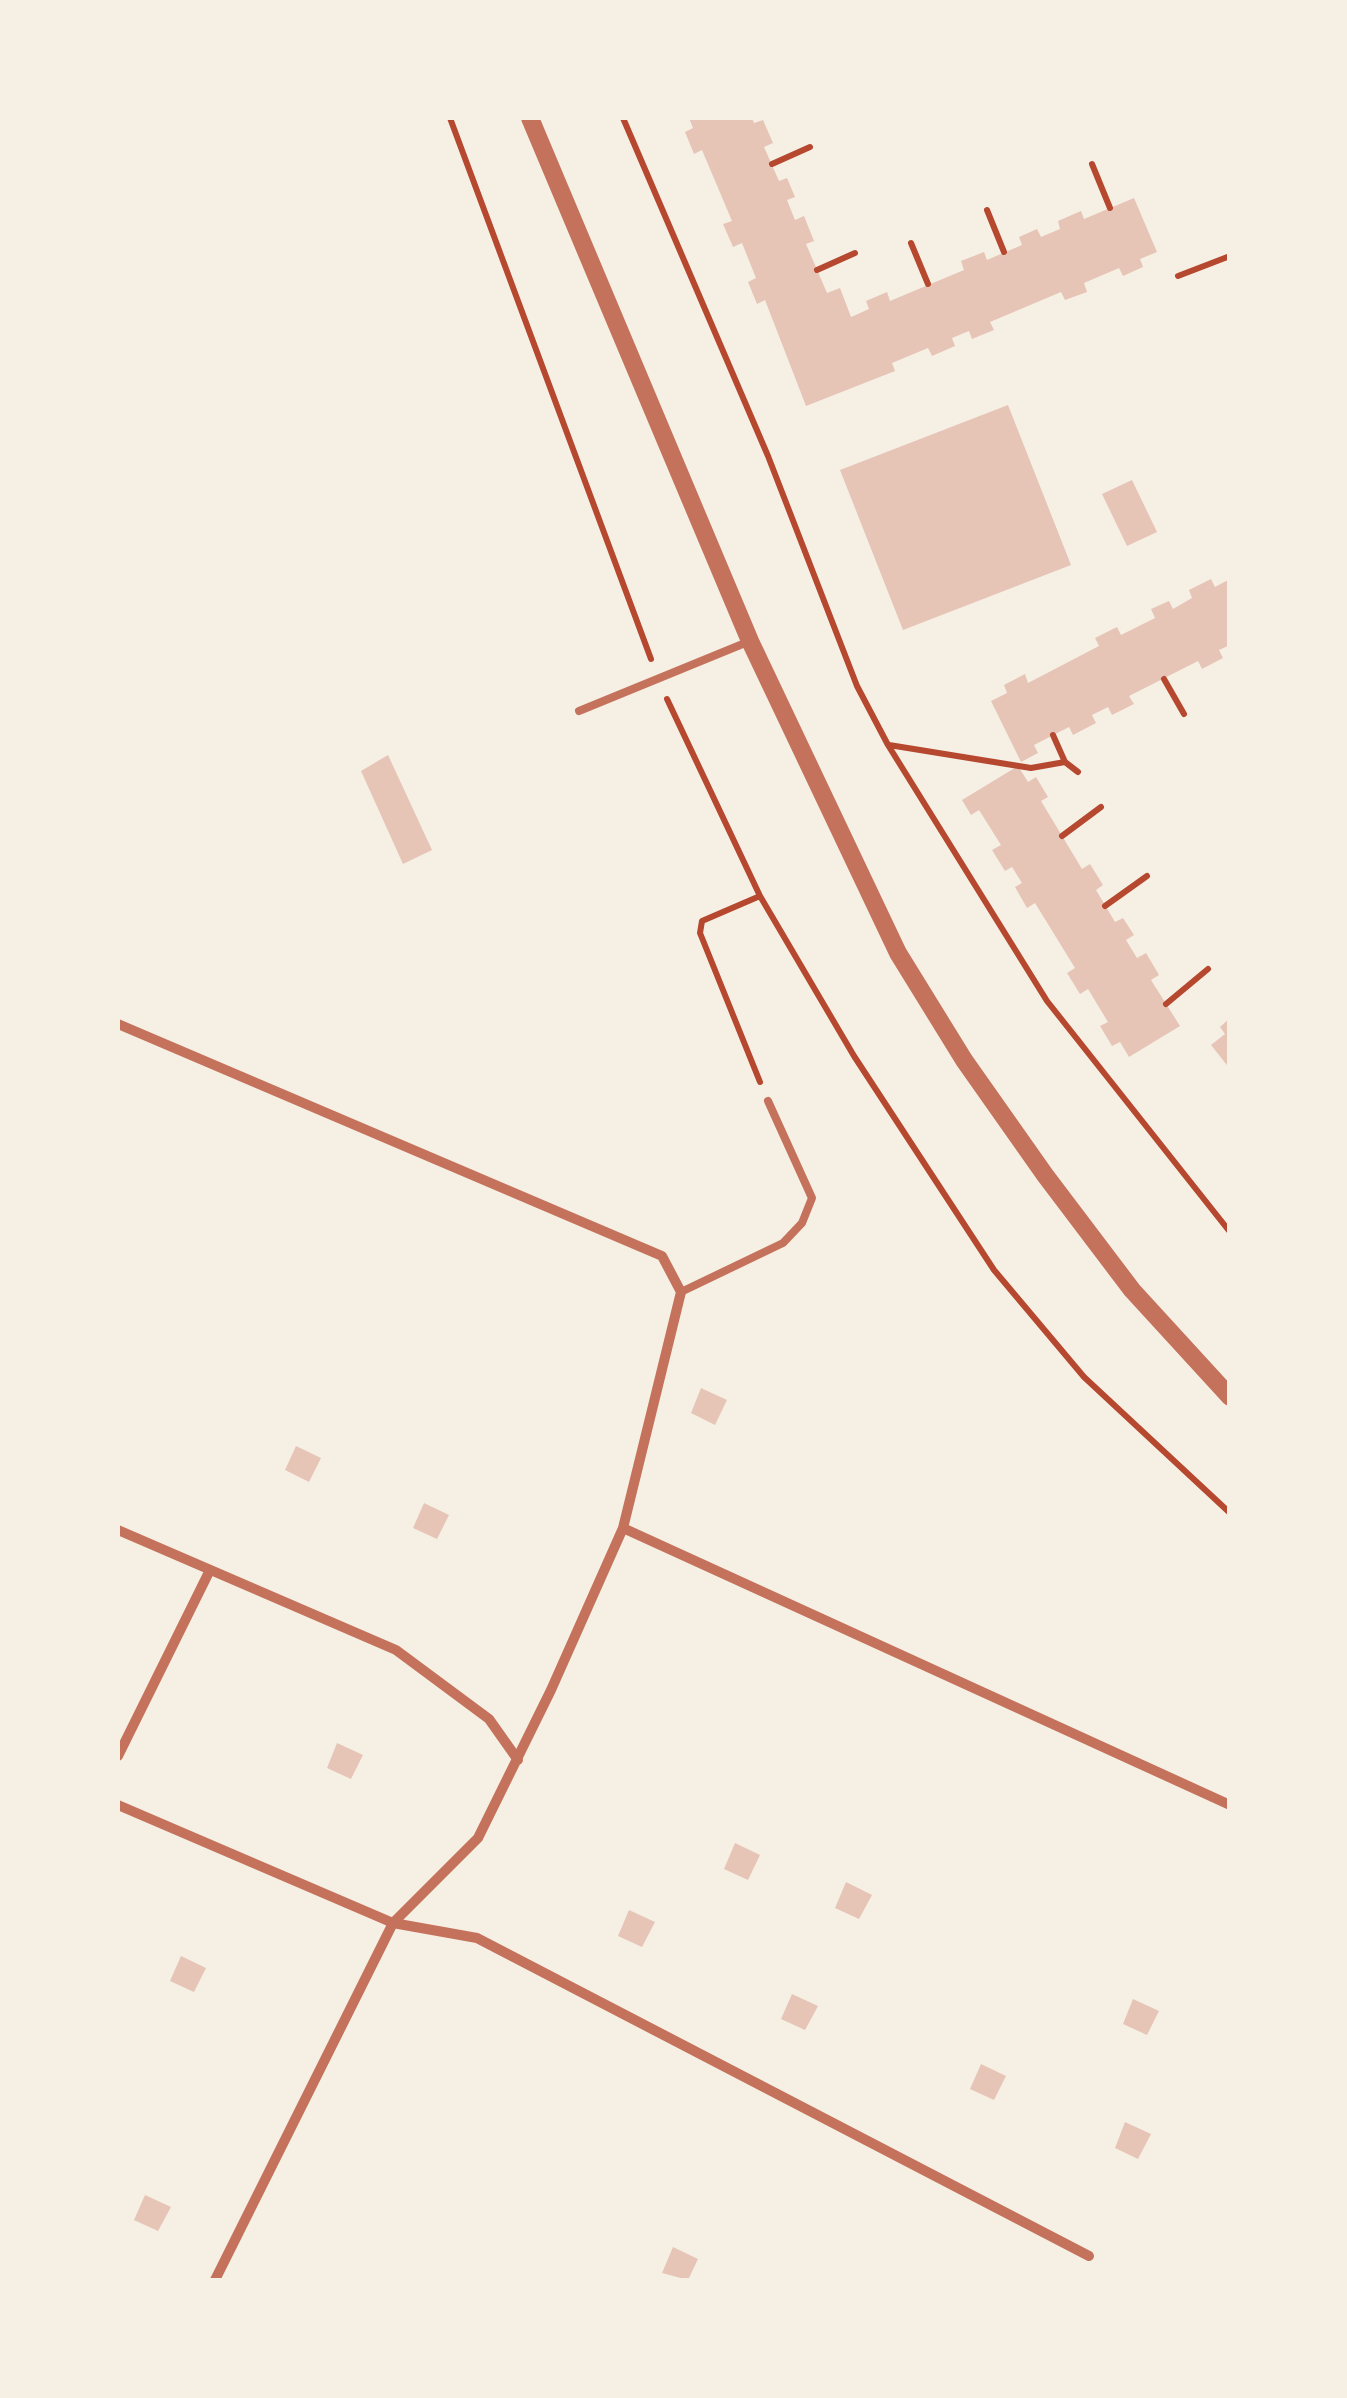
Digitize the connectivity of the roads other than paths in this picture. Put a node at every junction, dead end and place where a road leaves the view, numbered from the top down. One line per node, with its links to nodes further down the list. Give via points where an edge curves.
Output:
1 (530, 118): 2 (street)
2 (750, 641): 3 (lane); 7 (street, via 898,954 964,1060 1132,1290)
3 (580, 711)
4 (118, 1024): 6 (street, via 662,1256)
5 (768, 1101): 6 (lane, via 812,1198 802,1223 783,1243)
6 (682, 1292): 8 (street)
7 (1230, 1397)
8 (623, 1528): 12 (street); 14 (street)
9 (118, 1530): 10 (street)
10 (210, 1570): 11 (street); 12 (street, via 396,1650 489,1719)
11 (118, 1756)
12 (518, 1760): 15 (street, via 478,1838)
13 (118, 1805): 15 (street)
14 (1230, 1805)
15 (394, 1923): 16 (street, via 477,1938); 17 (street)
16 (1089, 2256)
17 (215, 2280)

